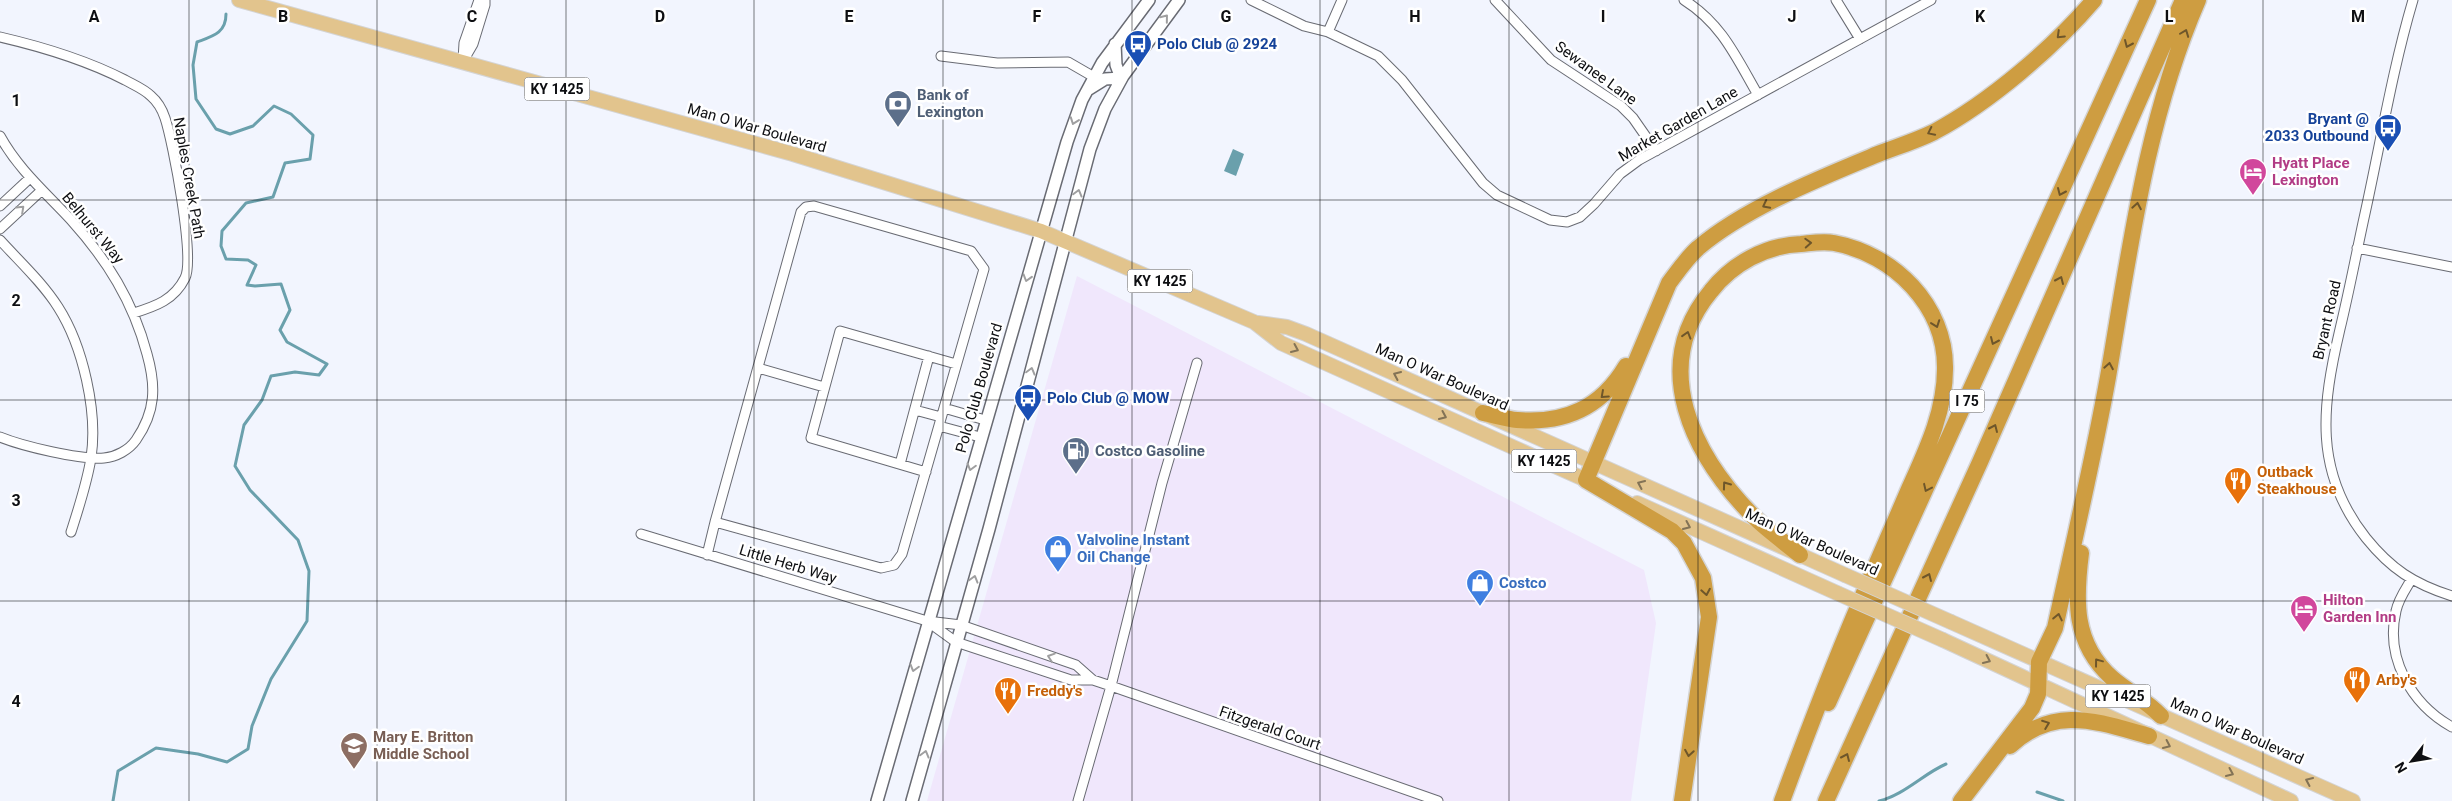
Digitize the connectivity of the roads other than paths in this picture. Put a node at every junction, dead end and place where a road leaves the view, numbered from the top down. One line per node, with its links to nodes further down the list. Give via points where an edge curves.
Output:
1 (239, 0): 24 (main road, Man O War Boulevard / KY 1425)
2 (479, 0): 24 (street, via 464,42)
3 (485, 0): 24 (street, via 473,44)
4 (1149, 0): 22 (street, Polo Club Boulevard)
5 (1180, 0): 26 (street, one-way to 5)
6 (1251, 0): 18 (street, Market Garden Lane)
7 (1269, 0): 18 (street)
8 (1342, 0): 19 (street)
9 (1495, 0): 30 (street, Sewanee Lane, via 1551,60 1634,118)
10 (1684, 0): 28 (street, via 1719,29)
11 (1836, 0): 21 (street)
12 (1931, 0): 21 (street, Market Garden Lane)
13 (2094, 0): 42 (highway, one-way to 42, via 2018,74 1934,132 1767,204 1720,231 1684,262 1669,283)
14 (2148, 0): 84 (highway, I 75, one-way to 84)
15 (2183, 0): 85 (highway, I 75, one-way to 15, via 1980,462)
16 (2198, 0): 51 (highway, one-way to 16, via 2143,174 2163,95)
17 (2413, 0): 38 (street, Bryant Road)
18 (1275, 10): 19 (street, Market Garden Lane, via 1304,26)
19 (1328, 32): 30 (street, Market Garden Lane, via 1365,48 1388,64 1488,187 1508,201 1550,220 1567,222 1580,217 1620,174)
20 (0, 37): 40 (street, Naples Creek Path, via 40,46 106,70 159,103 169,133 189,260 186,277 175,295 159,305)
21 (1860, 39): 28 (street, Market Garden Lane)
22 (1115, 44): 25 (street, Polo Club Boulevard); 26 (street, via 1116,65)
23 (941, 56): 25 (street, via 997,63 1068,62)
24 (462, 63): 35 (main road, Man O War Boulevard / KY 1425, via 784,151)
25 (1094, 77): 27 (street, Polo Club Boulevard)
26 (1121, 78): 27 (street, via 1105,78); 37 (street, one-way to 26, via 1090,149)
27 (1086, 91): 35 (street, Polo Club Boulevard, one-way to 35)
28 (1758, 95): 30 (street, Market Garden Lane)
29 (0, 136): 31 (street, Belhurst Way)
30 (1656, 151)
31 (30, 178): 32 (street, Belhurst Way); 33 (street)
32 (42, 190): 34 (street, one-way to 32); 40 (street, Belhurst Way, via 106,262)
33 (0, 206)
34 (0, 229)
35 (1041, 231): 37 (main road, Man O War Boulevard / KY 1425); 52 (street, Polo Club Boulevard, one-way to 52)
36 (0, 240): 56 (street, via 40,282 58,308 79,353 93,436)
37 (1066, 240): 41 (main road, Man O War Boulevard / KY 1425); 69 (street, one-way to 37)
38 (2358, 248): 39 (street); 66 (street, Bryant Road, via 2330,368 2326,444 2336,483 2358,527 2386,560)
39 (2452, 268)
40 (134, 313): 56 (street, Belhurst Way, via 154,379 149,412 133,445 104,458)
41 (1254, 322): 50 (main road, Man O War Boulevard / KY 1425, one-way to 41, via 1306,334 1287,327); 60 (main road, Man O War Boulevard / KY 1425, one-way to 60, via 1281,343)
42 (1651, 326): 50 (highway, one-way to 50, via 1611,388 1576,412 1554,420 1535,421); 57 (highway)
43 (929, 356): 45 (street); 47 (street, via 840,331); 49 (street)
44 (1197, 363): 74 (street, via 1162,483)
45 (956, 364): 46 (street, via 984,269 978,258 971,251 814,206 801,212); 48 (street)
46 (758, 368): 47 (street); 61 (street)
47 (824, 387): 58 (street, via 811,438)
48 (944, 408): 52 (street); 53 (street)
49 (915, 410): 53 (street); 58 (street)
50 (1483, 413): 57 (main road, Man O War Boulevard / KY 1425)
51 (2100, 414): 71 (highway, one-way to 51, via 2055,628); 75 (highway, one-way to 51, via 2148,702 2111,677 2090,650 2078,620 2077,584)
52 (985, 420): 55 (street, Polo Club Boulevard)
53 (940, 421): 55 (street); 59 (street)
54 (0, 437): 56 (street, Belhurst Way, via 19,445)
55 (980, 437): 68 (street, Polo Club Boulevard, one-way to 68)
56 (91, 457): 62 (street)
57 (1592, 462): 60 (highway); 65 (main road, Man O War Boulevard / KY 1425, one-way to 57)
58 (900, 464): 59 (street)
59 (926, 472): 61 (street, via 902,554 894,565 881,568)
60 (1586, 480): 73 (main road, Man O War Boulevard / KY 1425, one-way to 73, bridge); 83 (highway, one-way to 83, via 1672,531 1684,543 1703,578 1709,617)
61 (715, 522): 64 (street)
62 (71, 532)
63 (641, 534): 64 (street, Little Herb Way)
64 (707, 555): 68 (street, Little Herb Way)
65 (1800, 555): 71 (main road, Man O War Boulevard / KY 1425, bridge); 84 (highway, one-way to 84, via 1755,518 1705,455 1681,396 1680,366 1694,316 1704,299 1729,271 1747,260 1790,244 1832,243 1883,261 1913,285 1932,313 1942,340 1946,367 1938,420 1827,677)
66 (2411, 580): 67 (street, Bryant Road); 76 (street, via 2398,604 2394,623 2399,664 2414,695 2426,709)
67 (2452, 596)
68 (927, 621): 69 (street, Fitzgerald Court); 70 (street, Fitzgerald Court); 79 (street, Polo Club Boulevard, one-way to 79)
69 (961, 625): 70 (street); 72 (street, Fitzgerald Court, one-way to 69, via 1076,665)
70 (956, 642): 72 (street, Fitzgerald Court, via 1071,680); 80 (street, one-way to 70)
71 (2040, 662): 73 (highway); 75 (main road, Man O War Boulevard / KY 1425)
72 (1093, 680): 74 (street, Fitzgerald Court)
73 (2038, 683): 77 (main road, Man O War Boulevard / KY 1425); 78 (highway, via 2038,694 2032,708)
74 (1111, 686): 81 (street); 82 (street, Fitzgerald Court)
75 (2161, 716): 88 (main road, Man O War Boulevard / KY 1425, one-way to 75)
76 (2452, 727)
77 (2149, 736): 78 (highway, one-way to 77, via 2019,738 2065,719 2092,720); 87 (main road, Man O War Boulevard / KY 1425, one-way to 87)
78 (1981, 775): 86 (highway)
79 (876, 801)
80 (912, 801)
81 (1078, 801)
82 (1438, 801)
83 (1682, 801)
84 (1783, 801)
85 (1826, 801)
86 (1961, 801)
87 (2291, 801)
88 (2353, 801)

